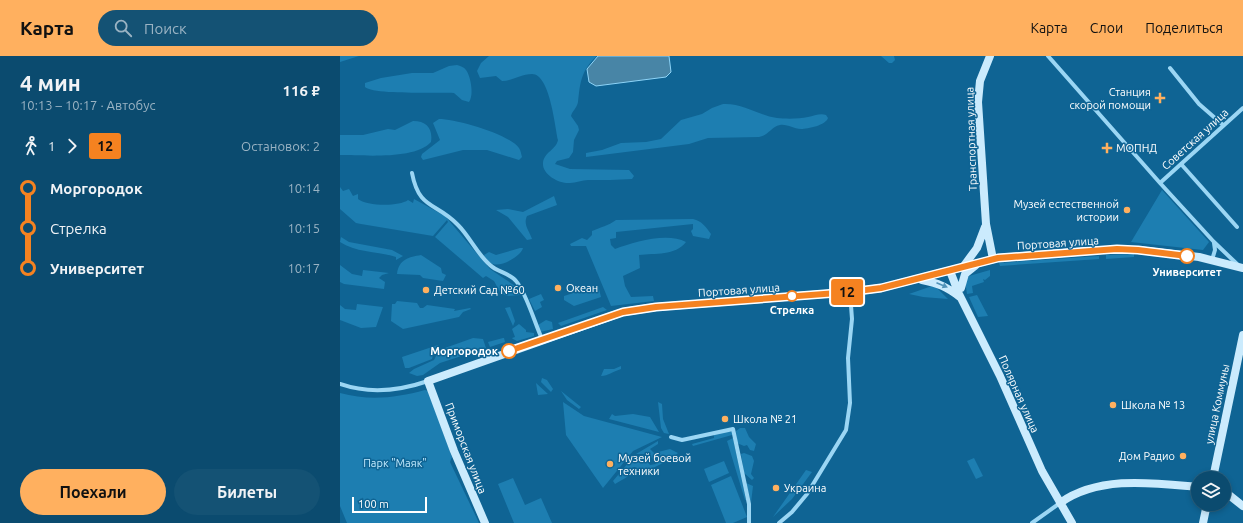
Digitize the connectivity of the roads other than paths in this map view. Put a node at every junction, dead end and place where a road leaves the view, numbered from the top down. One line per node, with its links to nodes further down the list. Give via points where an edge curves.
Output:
1 (990, 56): 9 (street, Транспортная улица, via 978,94)
2 (1048, 56): 8 (street)
3 (1170, 68): 5 (street, via 1200,104)
4 (1243, 108): 5 (street, Советская улица)
5 (1223, 125): 6 (street, Советская улица)
6 (1181, 164): 8 (street, Советская улица); 10 (street)
7 (412, 173): 25 (street, via 414,189 426,204 442,211 458,225 490,266 516,280)
8 (1160, 183): 12 (street)
9 (986, 224): 11 (street, Транспортная улица); 17 (street, Транспортная улица, via 977,248)
10 (1237, 227)
11 (989, 238): 13 (street, via 999,252); 14 (street, Транспортная улица)
12 (1214, 242): 15 (street); 18 (street)
13 (1022, 257): 14 (street, Портовая улица); 15 (street, Портовая улица, via 1117,249)
14 (993, 259): 16 (street, Портовая улица)
15 (1212, 260): 18 (street, Портовая улица)
16 (980, 263): 17 (street, Портовая улица); 21 (street, via 965,274)
17 (962, 268): 19 (street, Портовая улица); 21 (street)
18 (1242, 268)
19 (950, 271): 20 (street, Портовая улица); 23 (street, Полярная улица)
20 (919, 279): 22 (street, Портовая улица); 23 (street, one-way to 23, via 940,283)
21 (960, 288): 23 (street)
22 (850, 292): 25 (street, Портовая улица, via 648,308 613,314); 37 (street, via 850,403 846,430 807,494)
23 (962, 299): 32 (street, Полярная улица, via 1042,471)
24 (1243, 335): 29 (street, улица Коммуны)
25 (542, 339): 26 (street, Портовая улица)
26 (428, 381): 27 (street, Портовая улица, via 397,390 360,389); 35 (street, Приморская улица)
27 (340, 384)
28 (671, 437): 36 (street, via 682,440 733,429 749,504)
29 (1214, 471)
30 (1191, 487): 32 (street, via 1133,483 1111,485 1074,494)
31 (1231, 497): 33 (street)
32 (1060, 503): 38 (street); 39 (street, Полярная улица)
33 (1243, 506)
34 (1206, 511): 40 (street)
35 (485, 523)
36 (749, 523)
37 (779, 523)
38 (1032, 523)
39 (1072, 523)
40 (1203, 523)

